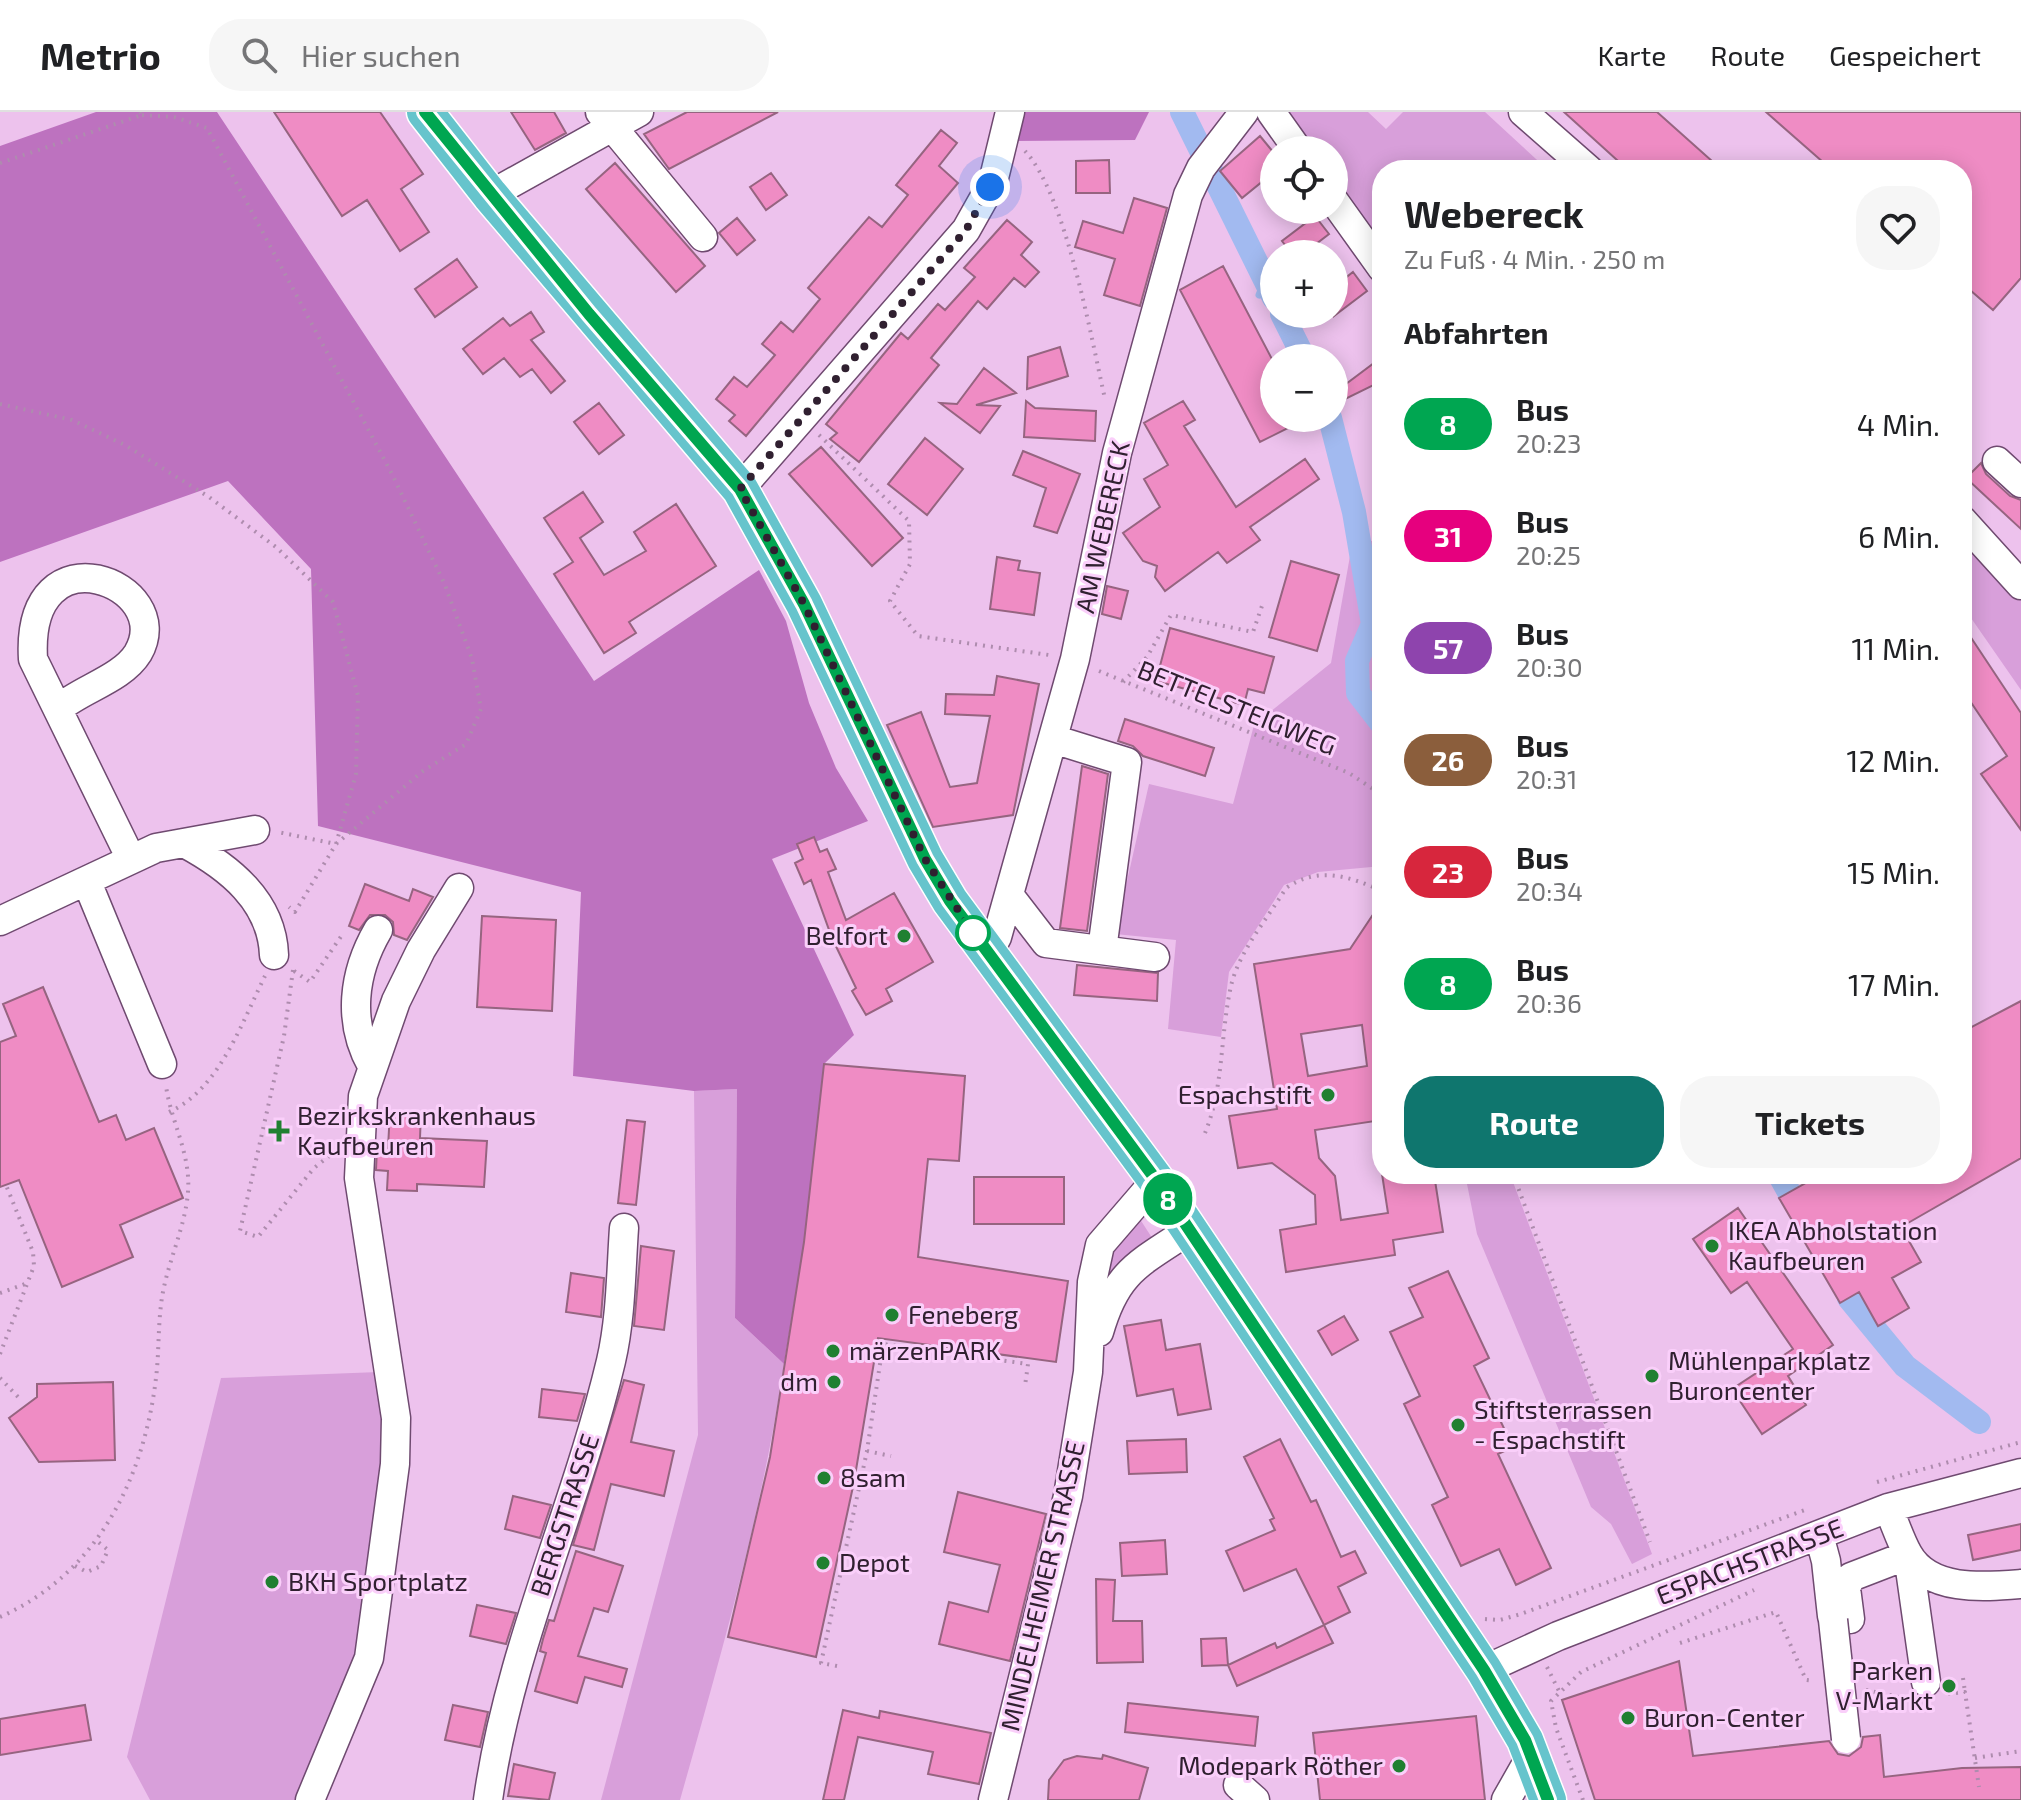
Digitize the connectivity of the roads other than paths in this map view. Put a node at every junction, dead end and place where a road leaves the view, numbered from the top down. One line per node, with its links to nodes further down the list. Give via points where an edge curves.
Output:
1 (425, 112): 10 (main road)
2 (639, 112): 7 (street)
3 (1010, 112): 16 (street, via 993,182 966,230)
4 (1244, 112): 20 (street, AM WEBERECK, via 1201,168 1188,195 1117,453)
5 (1271, 112): 8 (street)
6 (1523, 112): 9 (street)
7 (606, 120): 10 (street); 12 (street)
8 (1288, 136)
9 (1578, 160)
10 (490, 195): 16 (main road)
11 (1348, 221): 13 (street)
12 (703, 237)
13 (1372, 254)
14 (1997, 461): 15 (street)
15 (2021, 483)
16 (740, 489): 30 (main road, via 804,604 925,859)
17 (1972, 531): 18 (street)
18 (2021, 585)
19 (58, 709): 19 (street, via 33,659 35,614 54,587 96,579 114,584 142,613 144,637 137,654 122,670); 23 (street)
20 (1053, 739): 26 (street, AM WEBERECK); 29 (street, via 1127,762)
21 (255, 830): 22 (street)
22 (184, 843): 23 (street); 32 (street, via 238,879 260,906)
23 (131, 859): 24 (street)
24 (87, 882): 27 (street); 33 (street)
25 (459, 888): 34 (street, via 396,1001)
26 (1009, 895): 29 (street, via 1046,943); 30 (street, AM WEBERECK)
27 (0, 921)
28 (374, 935): 34 (street, via 357,983 354,1018)
29 (1102, 950): 31 (street)
30 (988, 954): 35 (main road)
31 (1155, 957)
32 (287, 962)
33 (162, 1064)
34 (372, 1066): 49 (street, via 363,1096 359,1178 396,1418 395,1464 369,1658)
35 (1156, 1180): 37 (main road); 38 (street, MINDELHEIMER STRASSE, via 1100,1245 1092,1282)
36 (624, 1228): 50 (street, BERGSTRASSE, via 612,1357 583,1465 531,1618 493,1761)
37 (1188, 1231): 38 (street, MINDELHEIMER STRASSE, via 1122,1278 1108,1302); 46 (main road)
38 (1088, 1372): 51 (street, MINDELHEIMER STRASSE, via 1068,1496)
39 (2021, 1473): 40 (street, ESPACHSTRASSE)
40 (1888, 1508): 41 (street, ESPACHSTRASSE); 42 (street)
41 (1812, 1522): 45 (street); 46 (street, ESPACHSTRASSE)
42 (1908, 1555): 43 (street); 43 (street, via 1942,1688 1931,1598); 45 (street, via 1851,1577)
43 (1938, 1580): 44 (street, via 1987,1587)
44 (2021, 1584)
45 (1841, 1619): 47 (street)
46 (1484, 1670): 48 (main road)
47 (1853, 1739)
48 (1531, 1756): 52 (street); 53 (main road)
49 (310, 1800)
50 (488, 1800)
51 (993, 1800)
52 (1506, 1800)
53 (1548, 1800)

